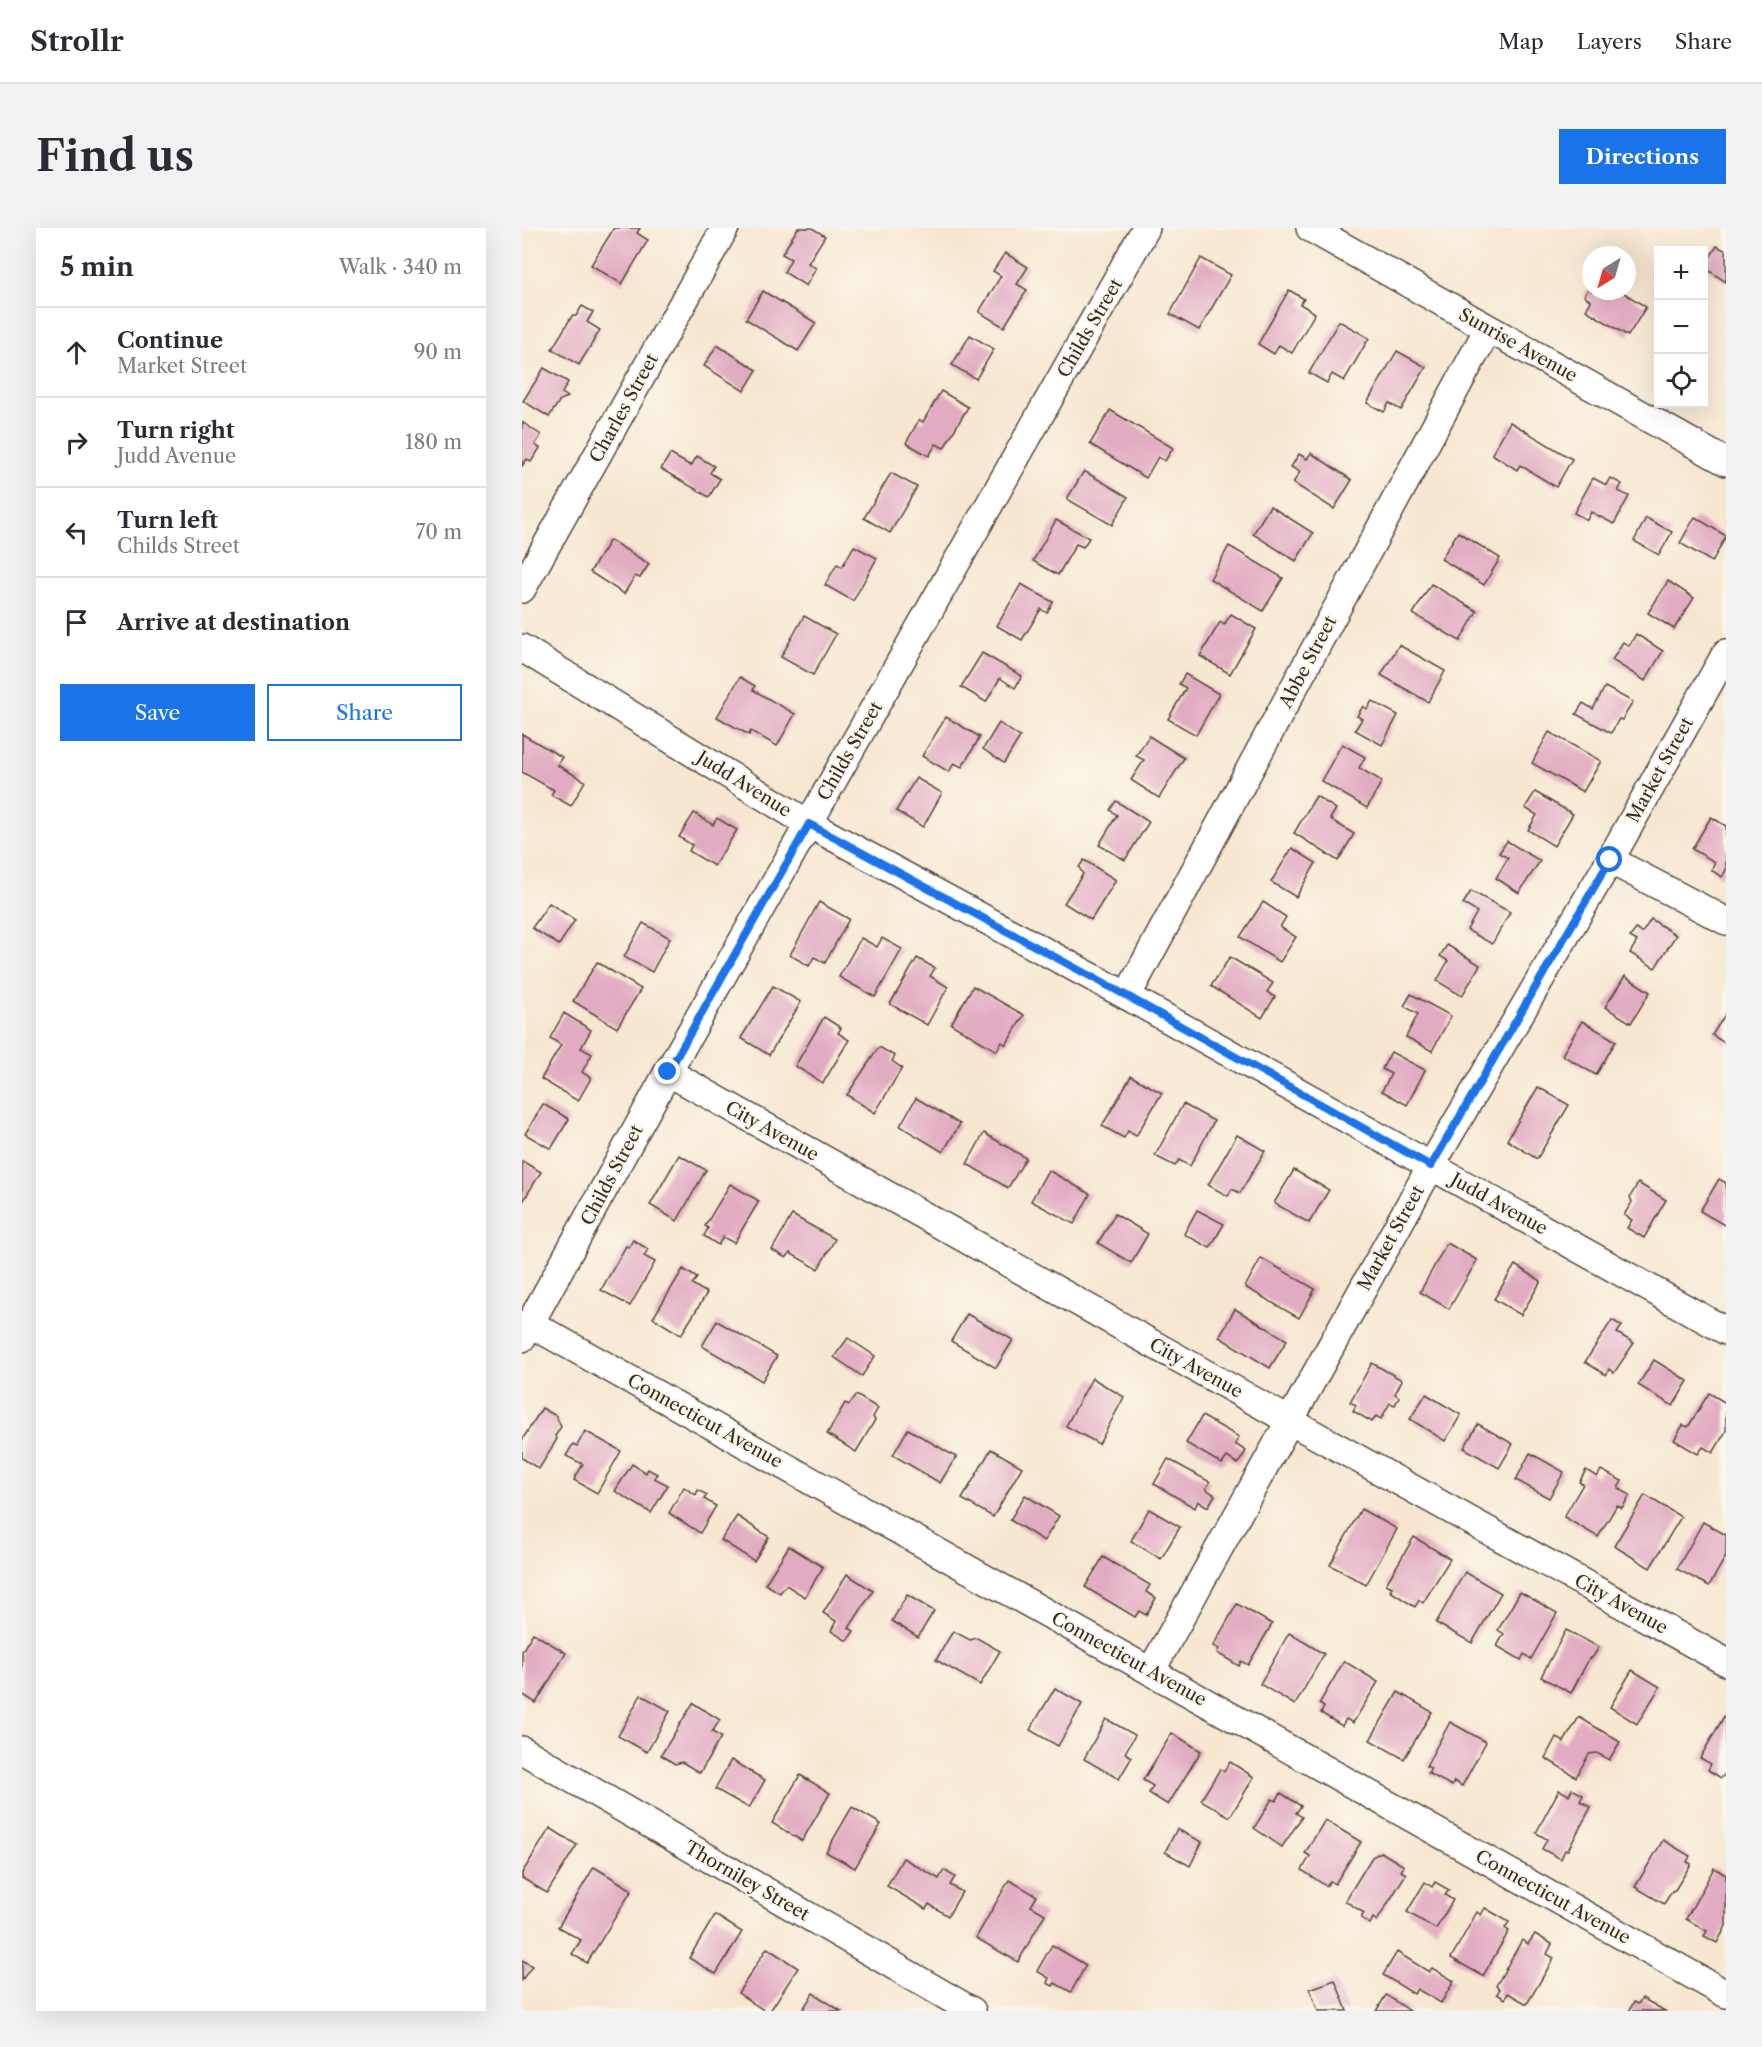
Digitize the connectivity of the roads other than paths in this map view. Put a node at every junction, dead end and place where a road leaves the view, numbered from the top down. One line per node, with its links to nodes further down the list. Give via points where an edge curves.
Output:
1 (725, 228): 6 (street, Charles Street)
2 (1146, 228): 9 (street, Childs Street)
3 (1310, 228): 4 (street, Sunrise Avenue)
4 (1488, 329): 5 (street, Sunrise Avenue); 12 (street, Abbe Street)
5 (1726, 462)
6 (522, 589)
7 (522, 648): 9 (street, Judd Avenue)
8 (1726, 653): 10 (street, Market Street)
9 (809, 824): 12 (street, Judd Avenue); 13 (street, Childs Street)
10 (1610, 860): 11 (street); 14 (street, Market Street)
11 (1726, 921)
12 (1127, 996): 14 (street, Judd Avenue)
13 (668, 1072): 15 (street, Childs Street); 17 (street, City Avenue)
14 (1431, 1166): 16 (street, Judd Avenue); 17 (street, Market Street)
15 (527, 1331): 19 (street, Connecticut Avenue)
16 (1726, 1331)
17 (1290, 1421): 18 (street, City Avenue); 19 (street, Market Street)
18 (1726, 1662)
19 (1150, 1671): 21 (street, Connecticut Avenue)
20 (522, 1750): 22 (street, Thorniley Street)
21 (1726, 1994)
22 (972, 2011)

